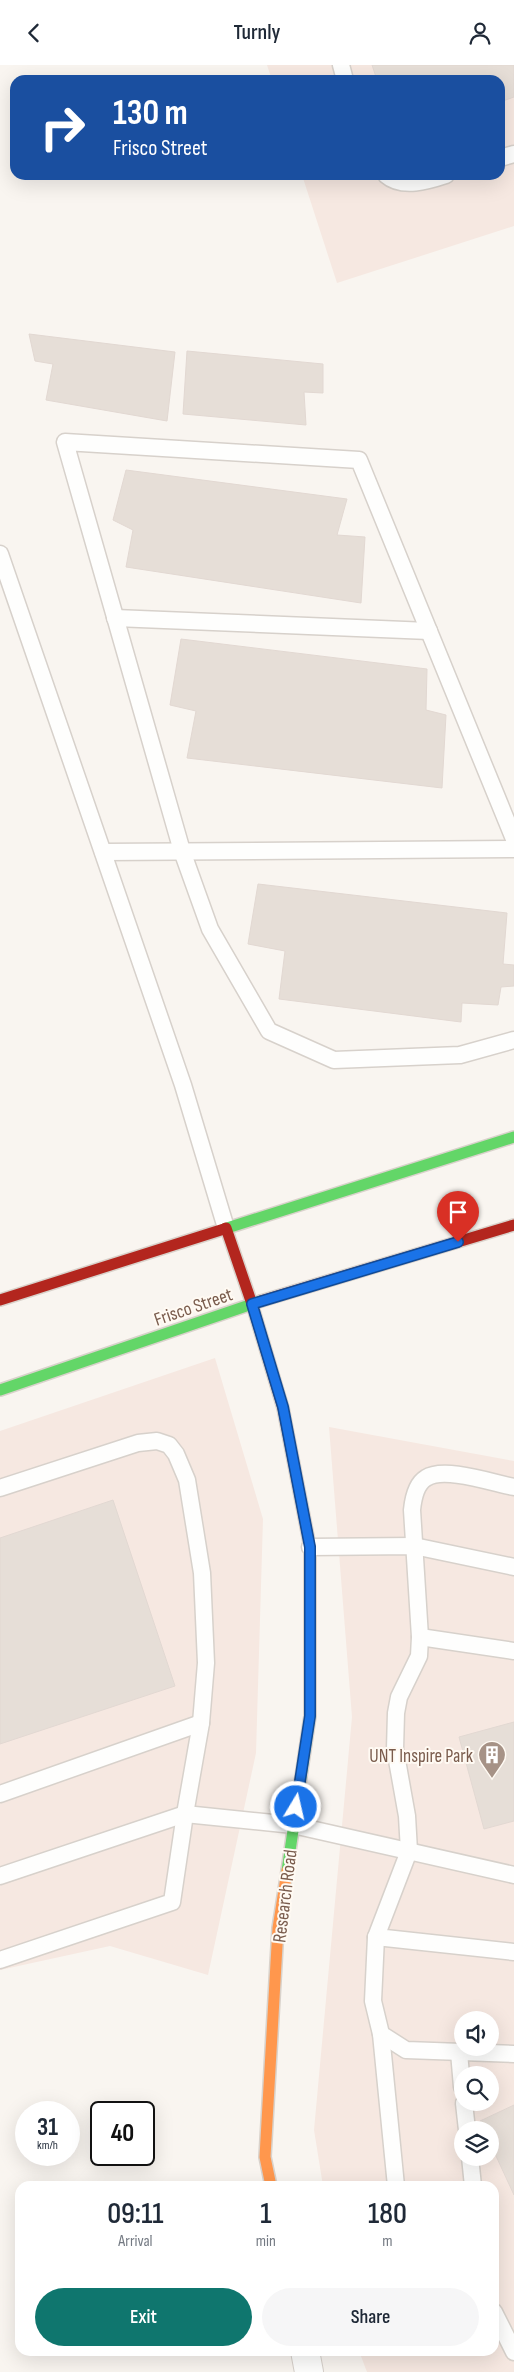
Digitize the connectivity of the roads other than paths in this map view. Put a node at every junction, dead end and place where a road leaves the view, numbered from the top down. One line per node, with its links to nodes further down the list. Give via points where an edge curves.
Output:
1 (391, 180): 2 (lane)
2 (429, 180)
3 (0, 554): 9 (lane)
4 (115, 618): 5 (lane); 5 (lane, via 65,442 359,460); 8 (lane)
5 (429, 631): 6 (lane)
6 (514, 839)
7 (514, 849): 8 (lane)
8 (182, 851): 9 (lane); 10 (lane, via 210,929 269,1031 334,1060 460,1055)
9 (102, 852): 13 (lane, via 183,1085)
10 (514, 1040)
11 (514, 1137): 13 (street)
12 (514, 1225): 15 (street, Frisco Street)
13 (226, 1228): 14 (street); 15 (street, Research Road)
14 (0, 1300)
15 (252, 1304): 16 (street, Frisco Street); 20 (street, Research Road, via 283,1407)
16 (0, 1390)
17 (514, 1487): 19 (lane, via 458,1475 440,1474 425,1479 414,1495)
18 (0, 1488): 24 (lane, via 138,1443 157,1441 169,1445 187,1480 202,1573 206,1663)
19 (414, 1546): 20 (lane); 21 (lane); 22 (lane)
20 (310, 1547): 27 (street, Research Road, via 310,1716)
21 (514, 1567)
22 (420, 1637): 23 (lane); 28 (lane, via 419,1656 399,1697 396,1713 395,1749 407,1816)
23 (514, 1651)
24 (201, 1723): 25 (lane); 26 (lane)
25 (0, 1794)
26 (185, 1814): 27 (lane); 30 (lane); 33 (lane, via 172,1902)
27 (293, 1825): 28 (lane); 39 (street, Research Road, via 278,1929 265,2157)
28 (409, 1851): 29 (lane); 31 (lane)
29 (514, 1875)
30 (0, 1876)
31 (376, 1937): 32 (lane); 34 (lane, via 373,2001)
32 (514, 1951)
33 (0, 1960)
34 (381, 2034): 35 (lane, via 406,2050); 40 (lane)
35 (454, 2052)
36 (499, 2053): 37 (lane)
37 (514, 2054)
38 (471, 2166): 41 (lane)
39 (270, 2181)
40 (396, 2181)
41 (472, 2181)
42 (499, 2322): 43 (lane)
43 (514, 2351)
44 (306, 2356): 45 (street)
45 (309, 2372)

